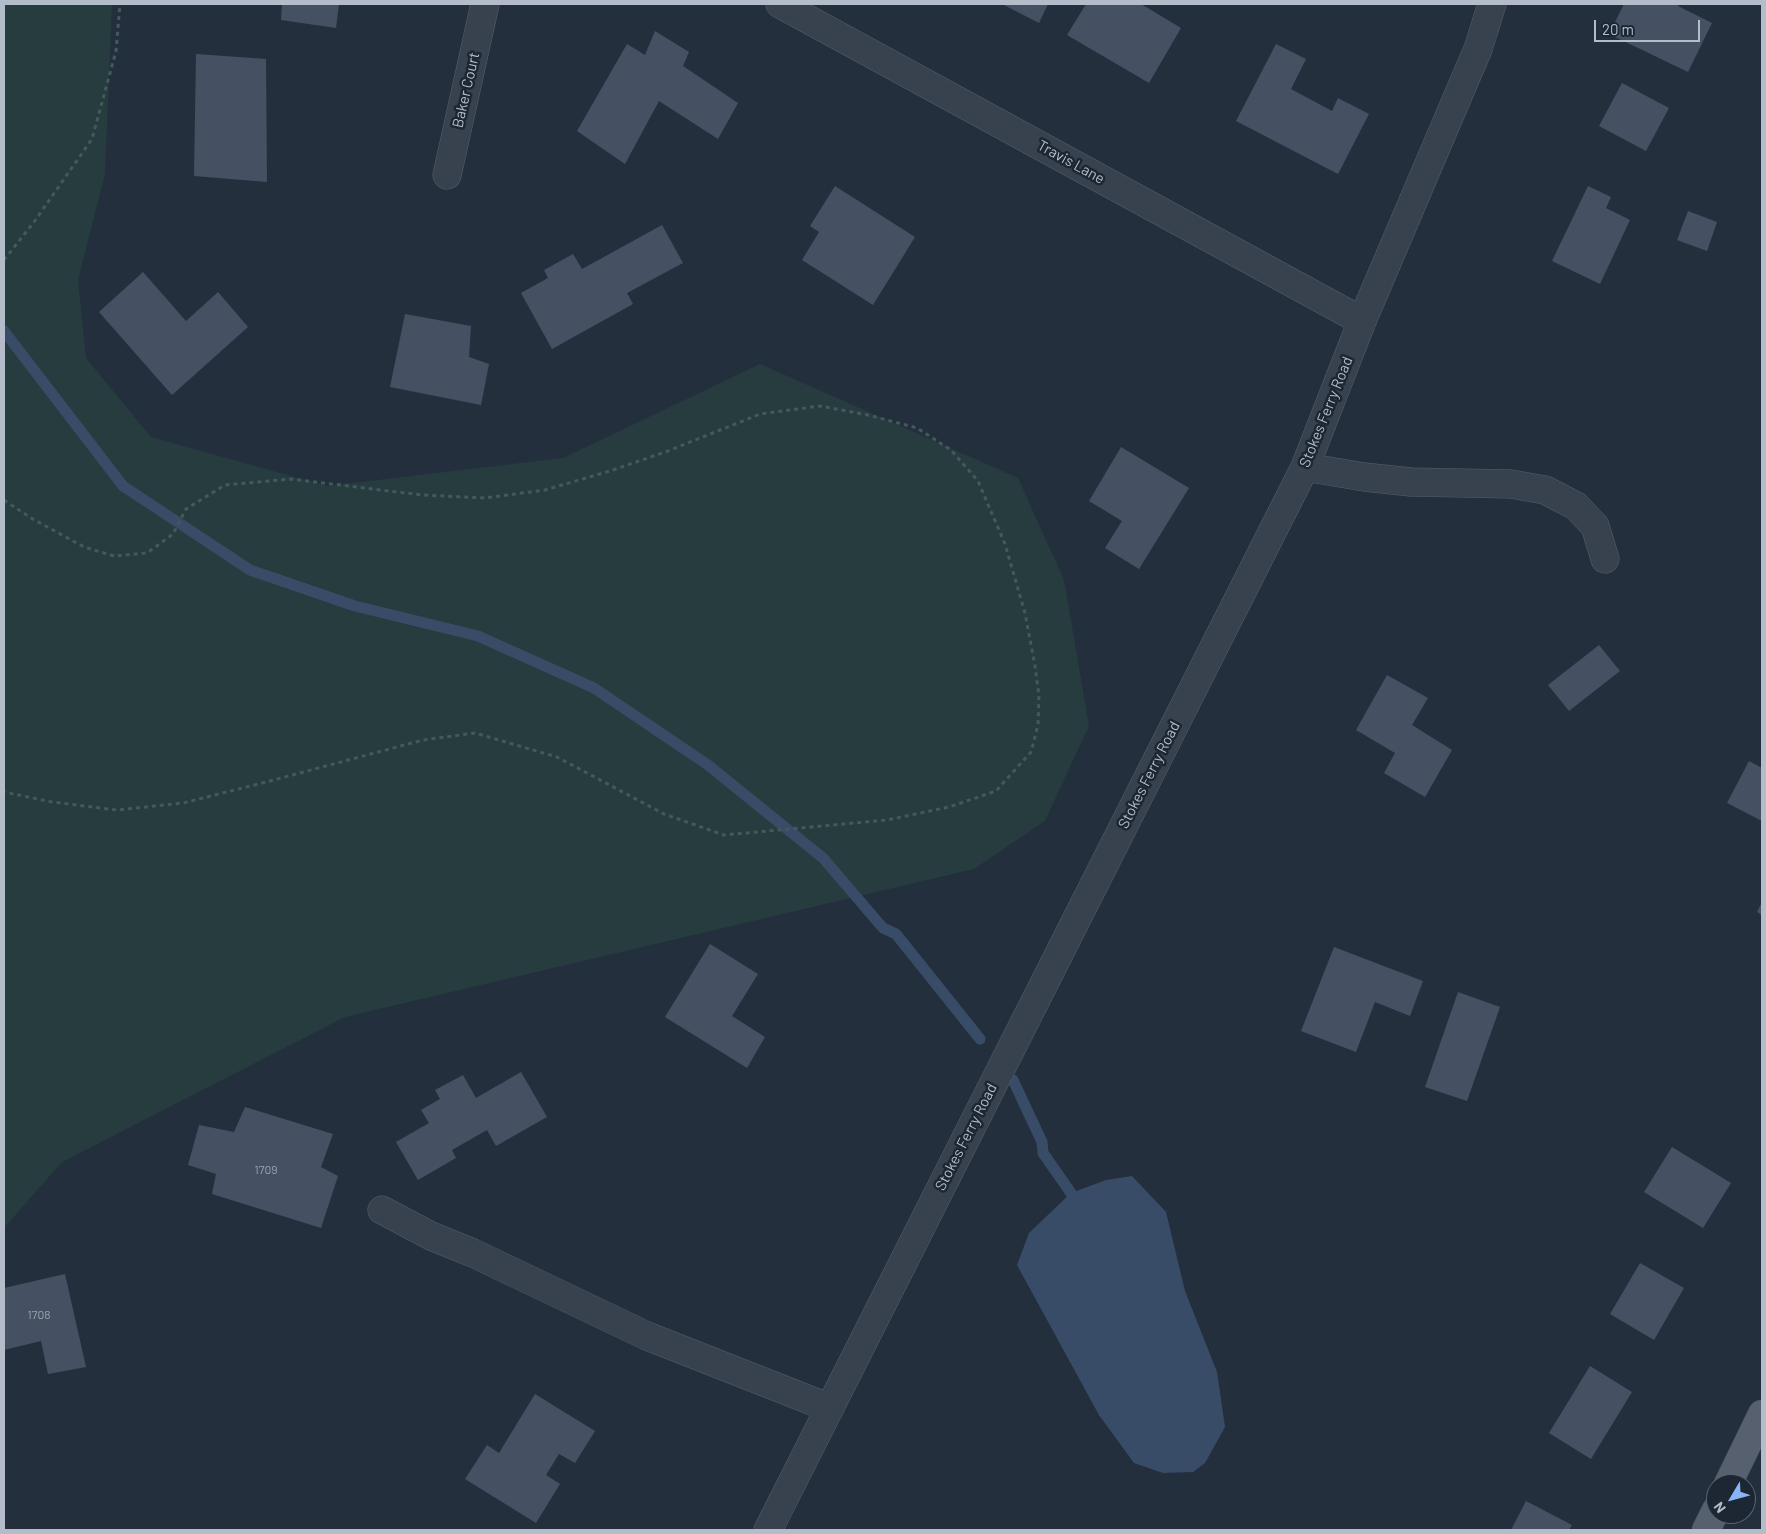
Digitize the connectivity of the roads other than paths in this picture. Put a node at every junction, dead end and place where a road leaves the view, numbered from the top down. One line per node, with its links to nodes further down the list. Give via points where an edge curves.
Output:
1 (485, 4): 4 (street, Baker Court)
2 (780, 4): 5 (street, Travis Lane)
3 (1492, 4): 5 (street, Stokes Ferry Road, via 1478,49)
4 (447, 176)
5 (1362, 321): 6 (street, Stokes Ferry Road)
6 (1305, 467): 7 (street, via 1402,481 1511,484 1545,490 1576,506 1595,526); 9 (street, Stokes Ferry Road)
7 (1606, 559)
8 (382, 1210): 9 (street, via 647,1336)
9 (830, 1408): 12 (street, Stokes Ferry Road)
10 (1762, 1414): 11 (main road)
11 (1733, 1474)
12 (768, 1530)

